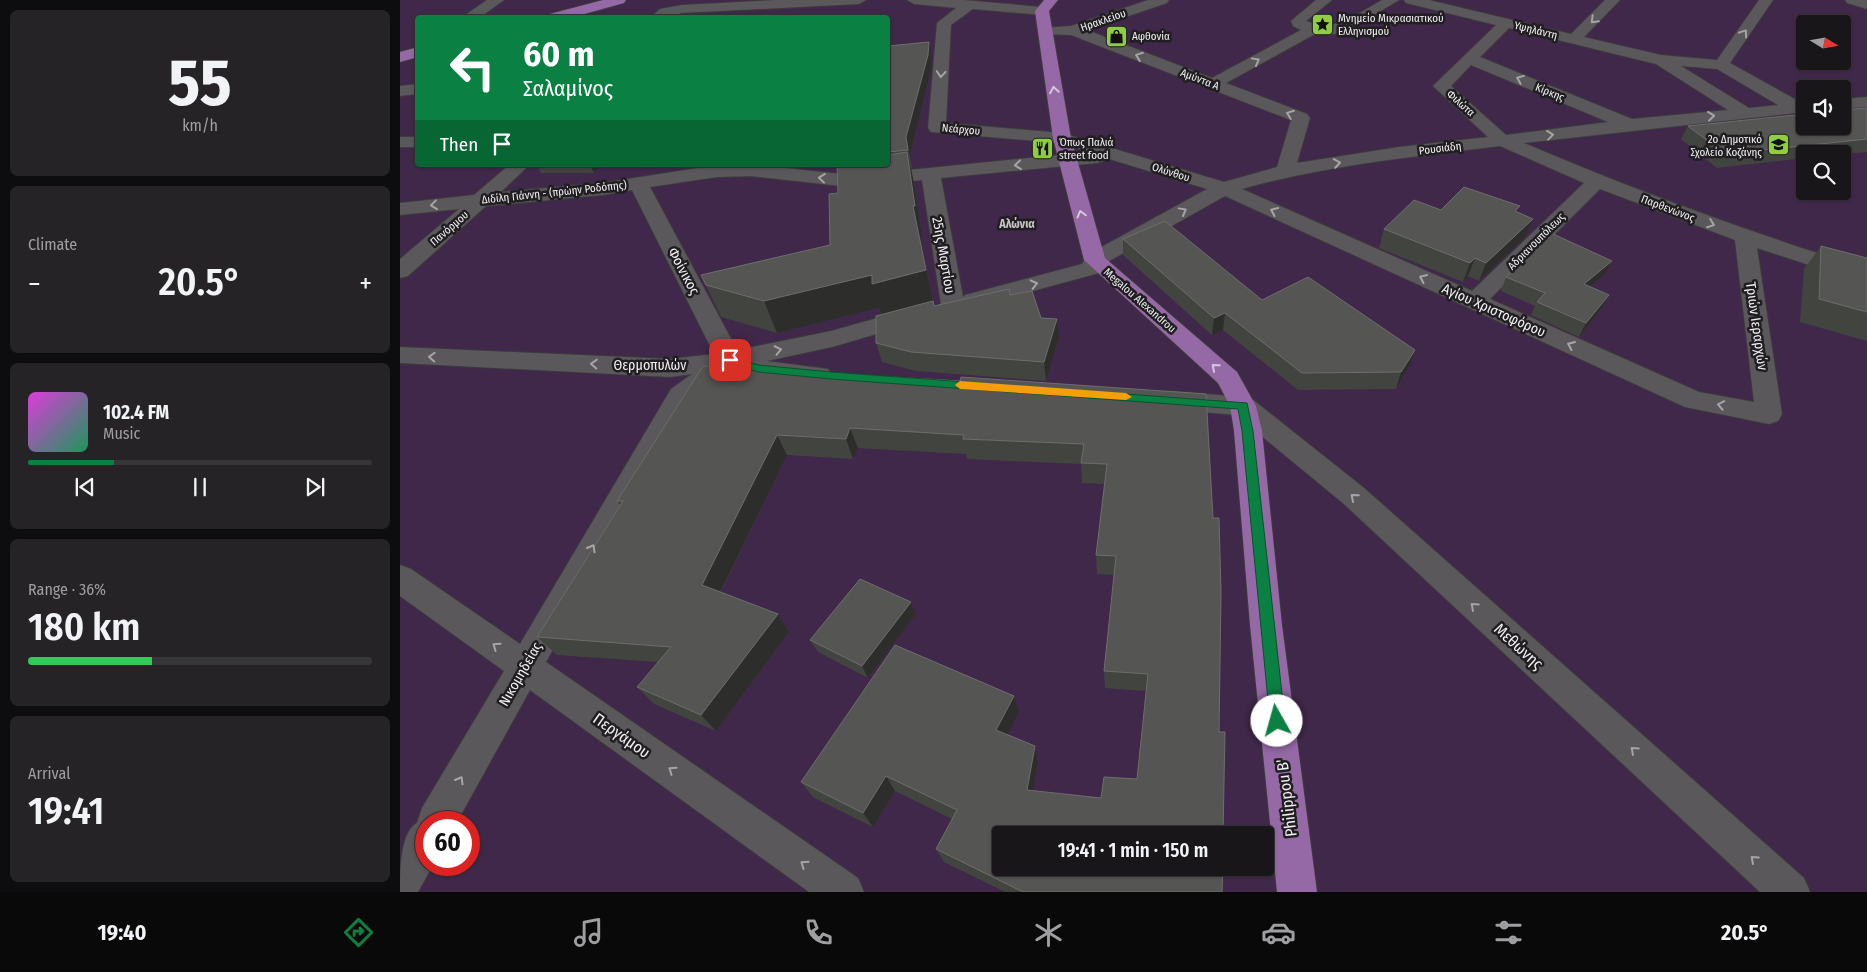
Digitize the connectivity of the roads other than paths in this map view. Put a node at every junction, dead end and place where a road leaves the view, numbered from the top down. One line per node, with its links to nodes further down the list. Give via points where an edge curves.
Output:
1 (497, 0): 18 (street)
2 (619, 0): 19 (main road)
3 (858, 0): 17 (street)
4 (914, 0): 13 (street)
5 (1162, 0): 22 (street, Ηρακλείου)
6 (1325, 0): 23 (street, via 1298,21)
7 (1392, 0): 23 (street, via 1335,31)
8 (1411, 0): 16 (street, Υψηλάντη)
9 (1464, 0): 16 (street)
10 (1613, 0): 25 (street, one-way to 25)
11 (1766, 0): 30 (street, one-way to 11)
12 (1852, 0): 15 (street)
13 (970, 5): 14 (street); 26 (street, Νεάρχου, via 944,23)
14 (1046, 5): 24 (main road, Megalou Alexandrou)
15 (1867, 5)
16 (1448, 9): 21 (street, Υψηλάντη)
17 (739, 12): 20 (street, via 682,9)
18 (473, 15)
19 (562, 15)
20 (661, 15)
21 (1506, 23): 25 (street, Υψηλάντη); 28 (street, Φιλώτα)
22 (1073, 30): 24 (street, Αμύντα A); 31 (street, Αμύντα A, one-way to 22)
23 (1312, 30): 31 (street, one-way to 23)
24 (1045, 31): 40 (main road, Megalou Alexandrou, one-way to 24)
25 (1574, 39): 29 (street, Υψηλάντη)
26 (942, 48): 27 (street); 40 (street, Νεάρχου, one-way to 40, via 937,128)
27 (924, 51)
28 (1470, 58): 39 (street, Κίρκης, one-way to 28); 41 (street, Φιλώτα, via 1441,86)
29 (1661, 60): 30 (street, Υψηλάντη); 38 (street, Υψηλάντη)
30 (1721, 66): 36 (street, Υψηλάντη)
31 (1213, 84): 48 (street, Αμύντα A, one-way to 31, via 1301,118)
32 (415, 89): 33 (street)
33 (400, 91)
34 (1867, 102): 35 (street)
35 (1851, 103)
36 (1796, 105)
37 (1796, 108): 38 (street, Ρουσιάδη)
38 (1744, 112): 39 (street, Ρουσιάδη, one-way to 38)
39 (1630, 125): 41 (street, Ρουσιάδη, one-way to 39)
40 (1062, 138): 44 (street, Ολύνθου); 45 (main road, Megalou Alexandrou)
41 (1503, 141): 48 (street, Ρουσιάδη, one-way to 41); 50 (street, Παρθενώνος)
42 (400, 142): 43 (street)
43 (415, 142)
44 (1119, 156): 45 (street, Ολύνθου); 52 (street, Ολύνθου)
45 (1067, 160): 49 (street, Διδίλη Γιάννη - (πρώην Ροδόπης), one-way to 49); 56 (main road, Megalou Alexandrou, one-way to 45)
46 (518, 167): 53 (street, Πανόρμου)
47 (752, 167): 49 (street, Διδίλη Γιάννη - (πρώην Ροδόπης), one-way to 47, via 841,180); 51 (street, Διδίλη Γιάννη - (πρώην Ροδόπης))
48 (1285, 171): 52 (street, Ρουσιάδη)
49 (931, 174): 60 (street, 25ης Μαρτίου)
50 (1596, 181): 55 (street, Παρθενώνος, one-way to 55); 59 (street, Αδριανουπόλεως)
51 (638, 183): 53 (street, Διδίλη Γιάννη - (πρώην Ροδόπης)); 62 (street, Φοίνικος)
52 (1224, 188): 56 (street, Ρουσιάδη, one-way to 52); 59 (street, Αγίου Χριστοφόρου, one-way to 52)
53 (481, 200): 54 (street, Διδίλη Γιάννη - (πρώην Ροδόπης), one-way to 54); 58 (street, Πανόρμου)
54 (400, 209)
55 (1745, 238): 57 (street, Παρθενώνος); 67 (street, Τριών Ιεραρχών)
56 (1095, 260): 60 (street, 25ης Μαρτίου, one-way to 56, via 1074,274 1091,268); 66 (main road, Megalou Alexandrou, one-way to 56, via 1228,378)
57 (1837, 267)
58 (400, 271)
59 (1475, 301): 67 (street, Αγίου Χριστοφόρου, one-way to 59, via 1694,400)
60 (953, 305): 62 (street, one-way to 60, via 832,338)
61 (400, 355): 64 (street, Θερμοπυλών, one-way to 61)
62 (730, 360): 63 (street, via 758,368); 64 (street, Νικομηδείας)
63 (841, 376)
64 (675, 381): 69 (street, Νικομηδείας, one-way to 64)
65 (1145, 398): 66 (street)
66 (1243, 406): 74 (main road, Philippou B'); 75 (street, Μεθώνης, one-way to 66, via 1354,496)
67 (1769, 414)
68 (400, 578): 69 (street, Περγάμου, one-way to 68)
69 (525, 666): 70 (street, Νικομηδείας, one-way to 69); 73 (street, Περγάμου, one-way to 69)
70 (442, 811)
71 (415, 858): 72 (street)
72 (400, 885)
73 (844, 892)
74 (1297, 892)
75 (1790, 892)

